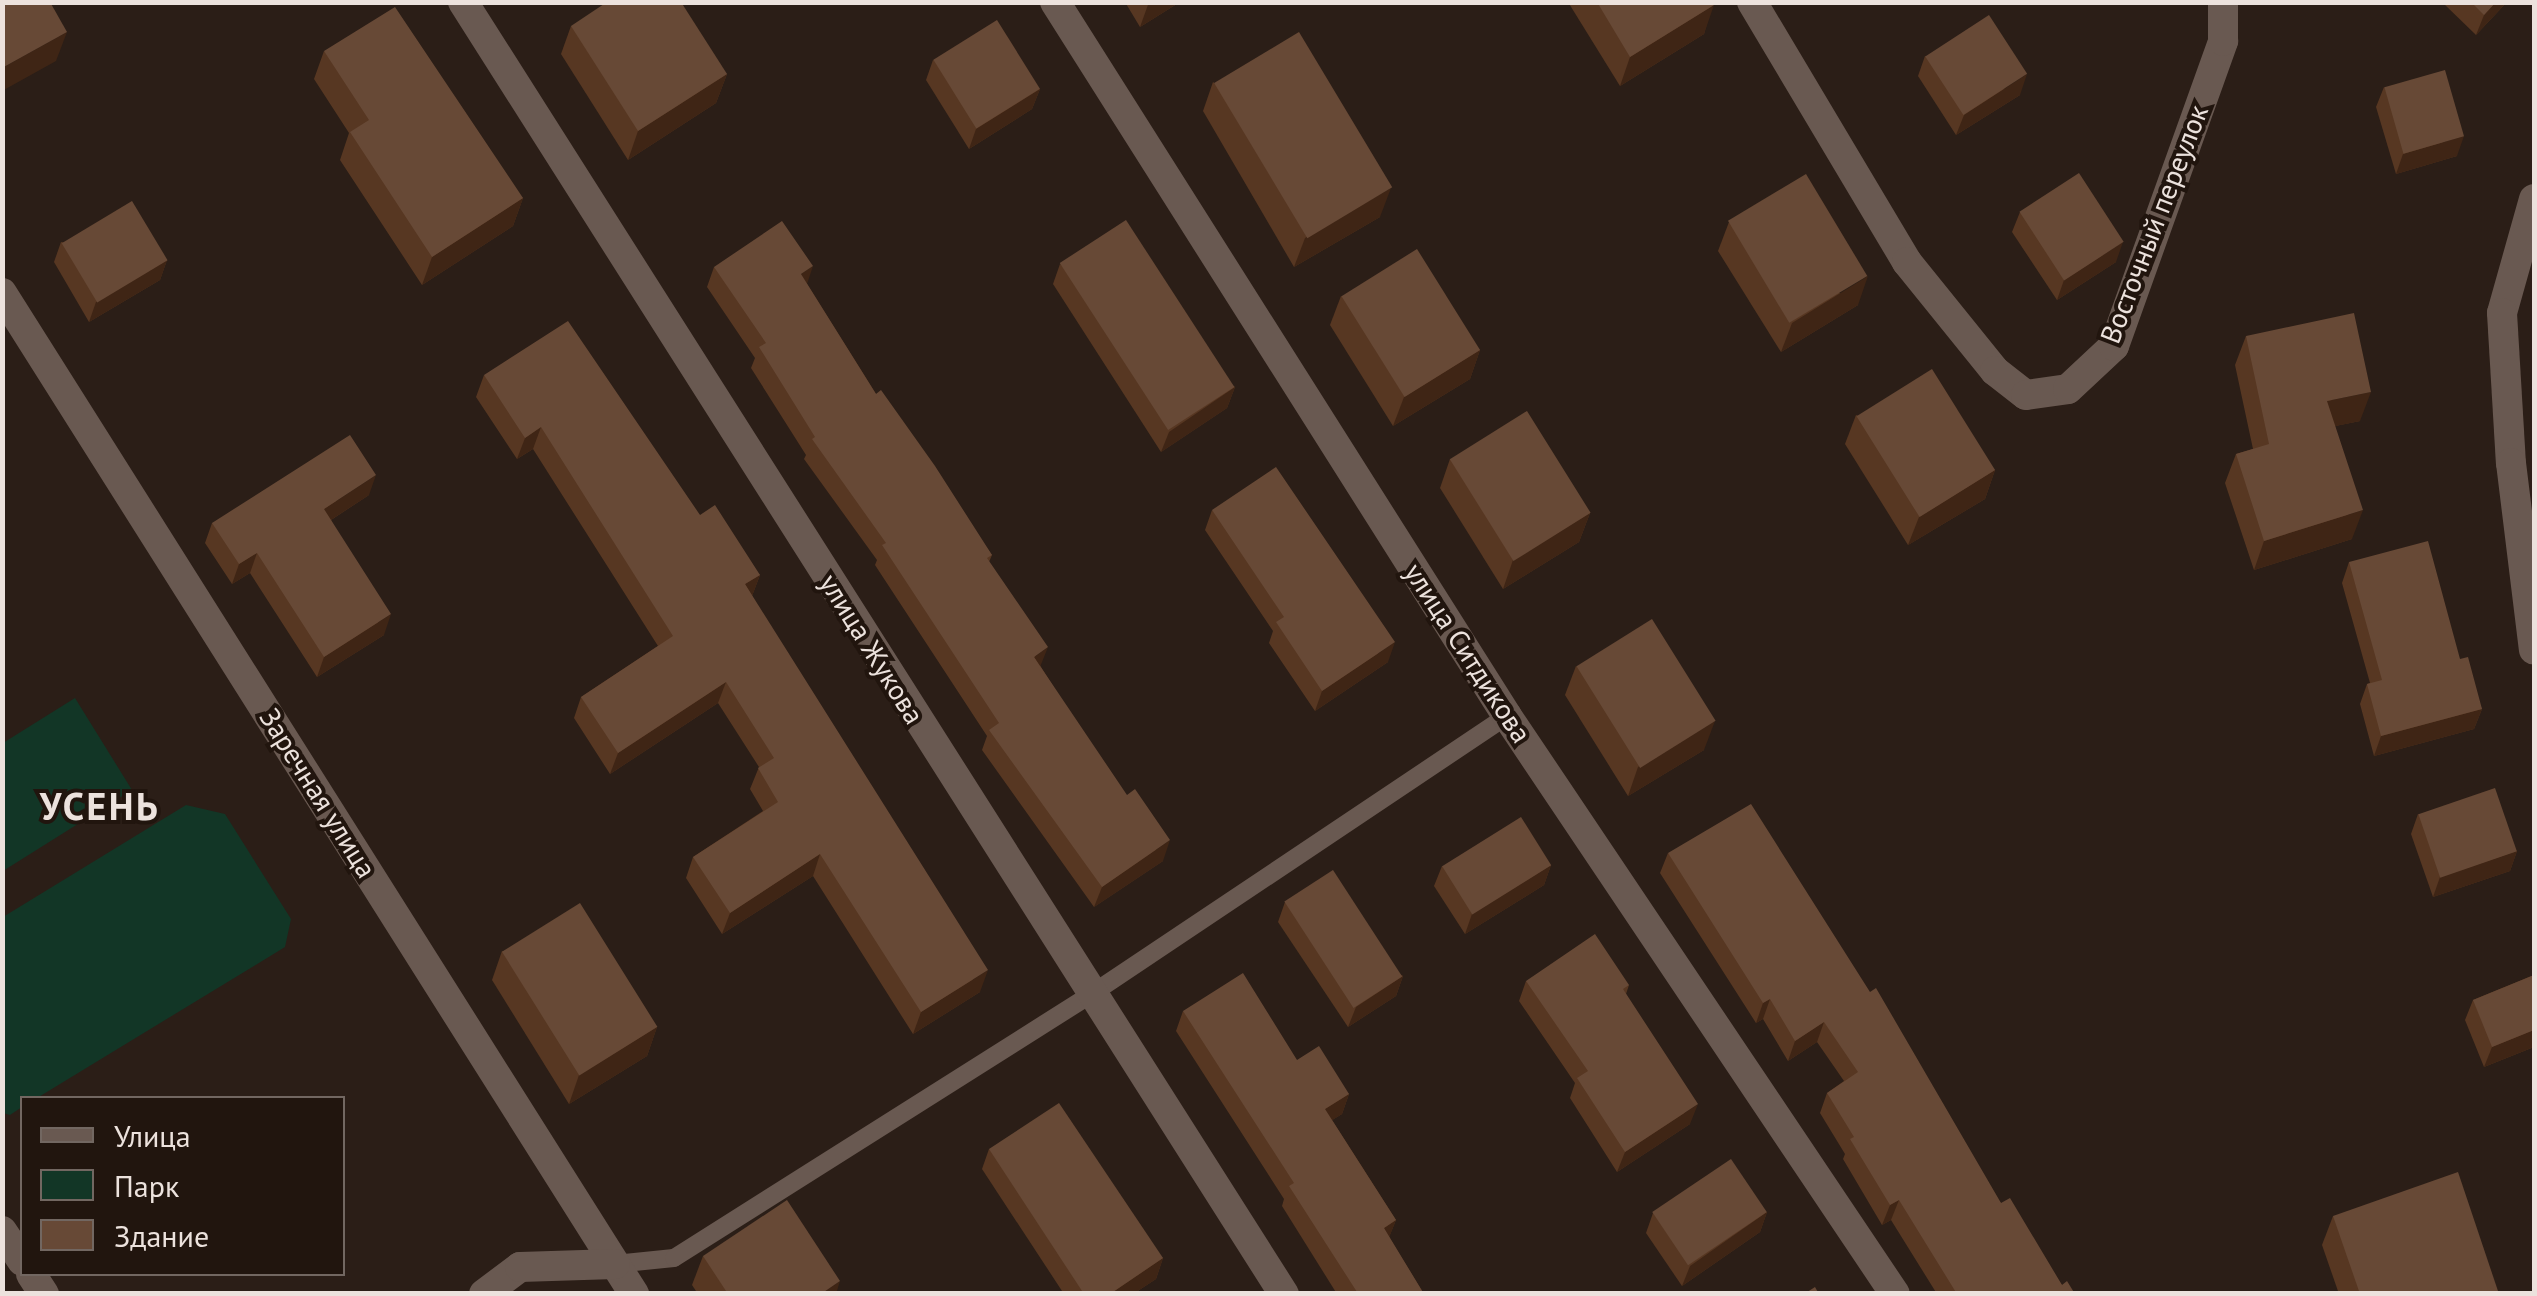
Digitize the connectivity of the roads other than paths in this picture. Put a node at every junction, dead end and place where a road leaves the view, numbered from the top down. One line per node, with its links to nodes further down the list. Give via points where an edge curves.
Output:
1 (463, 2): 9 (street, улица Жукова)
2 (1055, 2): 8 (street, улица Ситдикова)
3 (1752, 2): 4 (street, Восточный переулок, via 1907,262 1996,371 2026,395 2068,388 2114,346 2223,42)
4 (2223, 2)
5 (2534, 199): 7 (street, via 2502,313 2511,463)
6 (2, 293): 12 (street, Заречная улица)
7 (2534, 650)
8 (1508, 716): 9 (lane); 16 (street, улица Ситдикова)
9 (1090, 995): 12 (lane, via 674,1258); 15 (street, улица Жукова)
10 (2, 1231): 11 (street)
11 (20, 1259)
12 (615, 1264): 13 (street, via 520,1267); 14 (street, Заречная улица)
13 (484, 1294)
14 (634, 1294)
15 (1284, 1294)
16 (1895, 1294)

